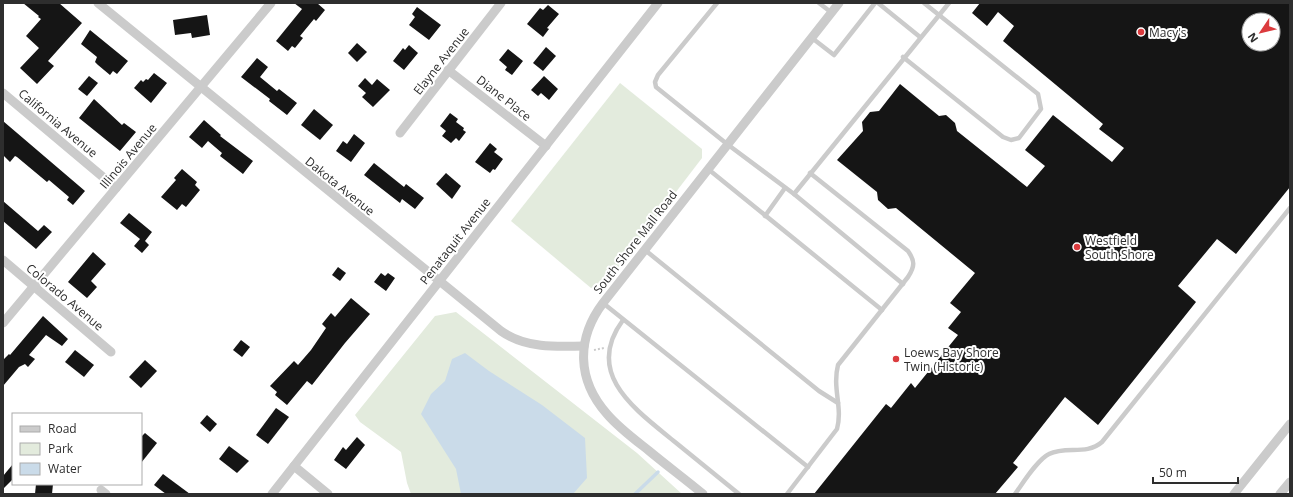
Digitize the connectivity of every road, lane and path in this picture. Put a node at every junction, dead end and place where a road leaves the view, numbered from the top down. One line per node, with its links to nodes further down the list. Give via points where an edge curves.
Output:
1 (98, 3): 17 (street, Dakota Avenue)
2 (271, 3): 17 (street, Illinois Avenue)
3 (501, 3): 16 (street, Elayne Avenue)
4 (658, 3): 21 (street, Penataquit Avenue)
5 (717, 3): 20 (lane, via 655,82 656,87)
6 (819, 3): 11 (lane)
7 (839, 3): 11 (street, South Shore Mall Road)
8 (877, 3): 13 (lane); 14 (lane, via 834,55)
9 (924, 3): 12 (lane)
10 (949, 3): 12 (lane)
11 (832, 13): 14 (street, South Shore Mall Road)
12 (938, 14): 13 (lane); 15 (lane, via 1038,94 1041,109 1019,138 1011,140 1003,137)
13 (920, 37): 15 (lane)
14 (812, 38): 20 (street, South Shore Mall Road)
15 (903, 57): 23 (lane)
16 (448, 70): 19 (street, Elayne Avenue); 21 (street, Diane Place)
17 (200, 88): 24 (street, Illinois Avenue); 31 (street, Dakota Avenue)
18 (3, 92): 24 (street, California Avenue)
19 (400, 133)
20 (728, 144): 22 (street, South Shore Mall Road); 25 (lane)
21 (546, 146): 31 (street, Penataquit Avenue)
22 (708, 169): 28 (lane); 29 (street, South Shore Mall Road)
23 (810, 173): 26 (lane); 32 (lane, via 908,251 914,265)
24 (116, 188): 33 (street, Illinois Avenue)
25 (785, 188): 26 (lane); 28 (lane)
26 (794, 194): 32 (lane)
27 (1290, 208): 50 (lane, via 1102,442 1091,449 1058,451 1047,455)
28 (765, 216): 35 (lane)
29 (645, 250): 34 (street, South Shore Mall Road); 40 (lane, via 819,391)
30 (3, 260): 33 (street, Colorado Avenue)
31 (440, 280): 38 (street, Dakota Avenue, via 512,339 528,344); 42 (street, Penataquit Avenue)
32 (903, 284): 35 (lane)
33 (34, 286): 37 (street, Illinois Avenue); 39 (street, Colorado Avenue)
34 (603, 303): 36 (lane); 38 (street, South Shore Mall Road, via 586,333)
35 (882, 310): 40 (lane, via 838,365 835,381)
36 (623, 320): 43 (lane); 48 (lane, via 613,333 609,347 609,363 622,395 639,413)
37 (3, 323)
38 (584, 346): 47 (street, South Shore Mall Road, via 584,363 589,384 596,400 608,415)
39 (111, 352)
40 (838, 403): 43 (lane, via 840,418 837,429)
41 (1290, 424): 51 (street)
42 (294, 466): 45 (street, Penataquit Avenue); 46 (street)
43 (808, 467): 49 (lane)
44 (1290, 482): 52 (street)
45 (272, 494)
46 (328, 494)
47 (703, 494)
48 (739, 494)
49 (787, 494)
50 (1014, 494)
51 (1234, 494)
52 (1280, 494)

